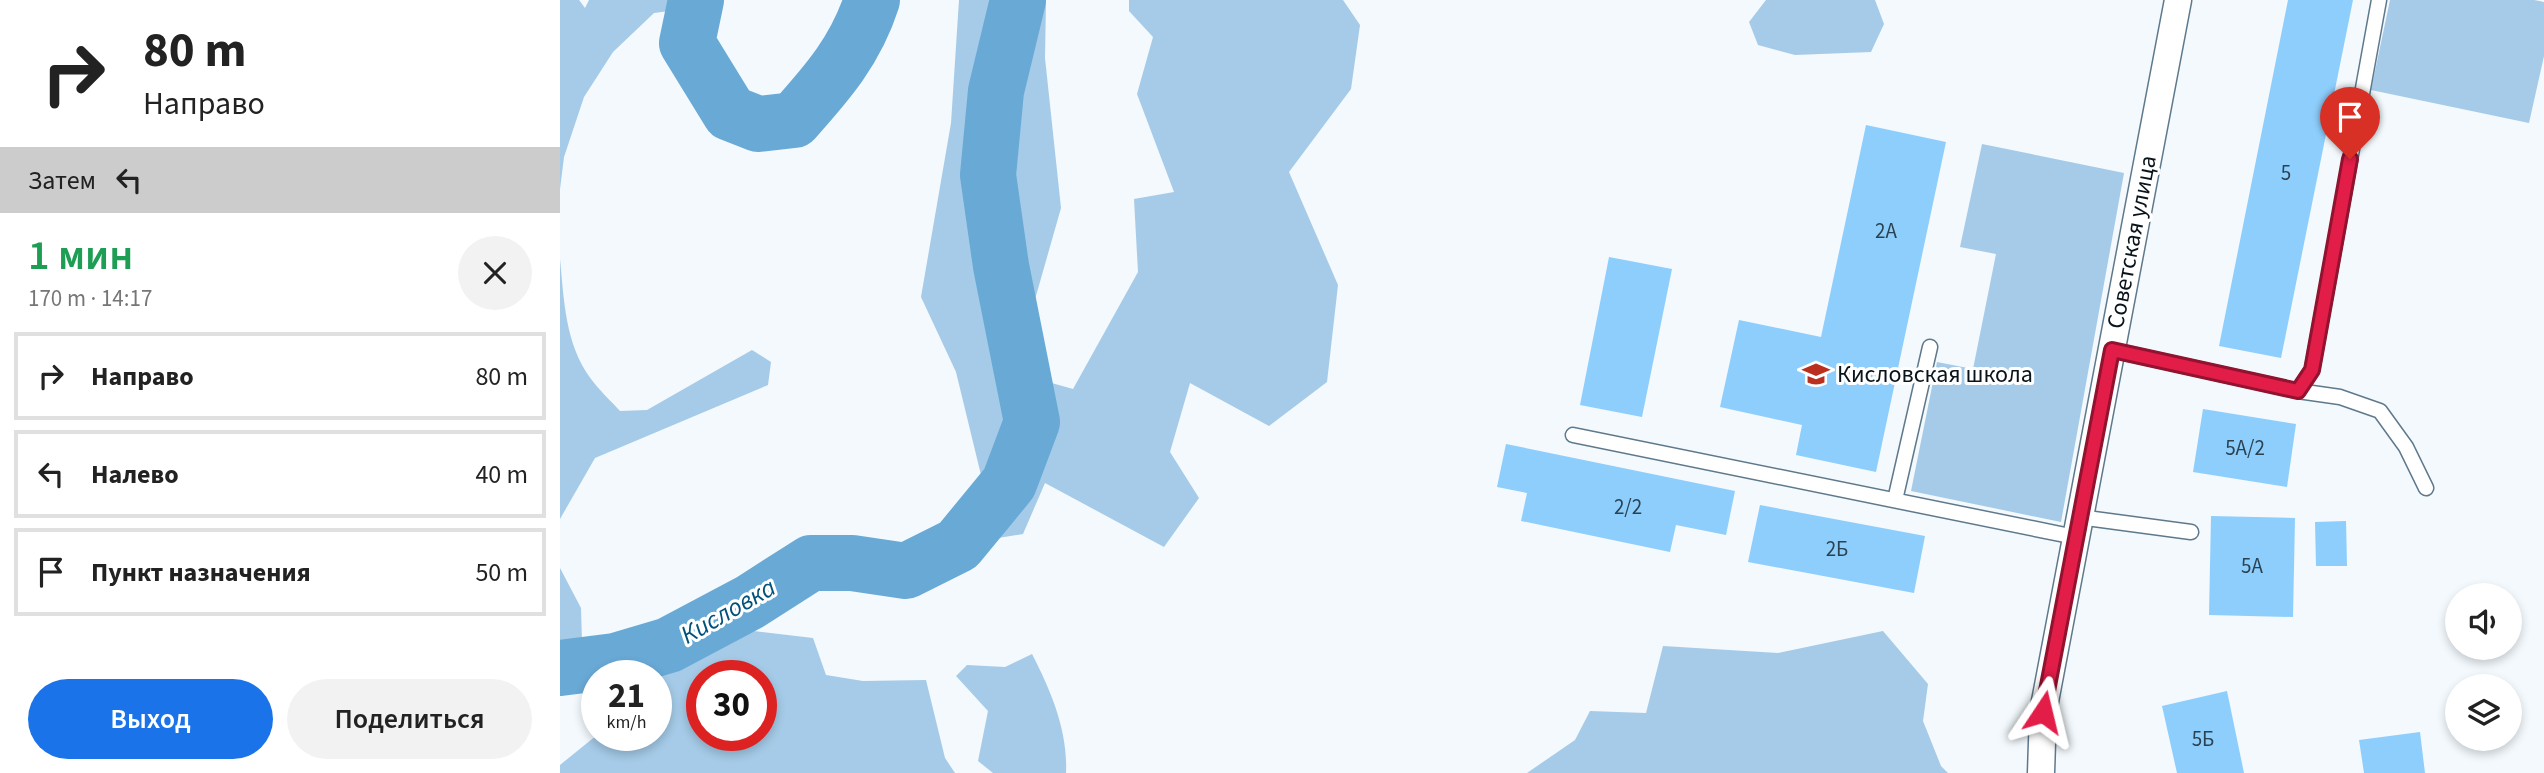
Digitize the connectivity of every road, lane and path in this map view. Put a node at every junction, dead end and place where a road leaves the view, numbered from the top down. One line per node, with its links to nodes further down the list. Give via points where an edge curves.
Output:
1 (2178, 0): 4 (street, Советская улица)
2 (2379, 0): 5 (lane, via 2312,370)
3 (1930, 347): 8 (lane)
4 (2112, 350): 5 (lane); 9 (street, Советская улица)
5 (2298, 391): 7 (lane, via 2340,397 2380,411 2406,447)
6 (1573, 435): 8 (lane)
7 (2426, 488)
8 (1895, 500): 9 (lane)
9 (2077, 527): 10 (lane); 11 (street, Советская улица, via 2043,712)
10 (2191, 532)
11 (2041, 773)

